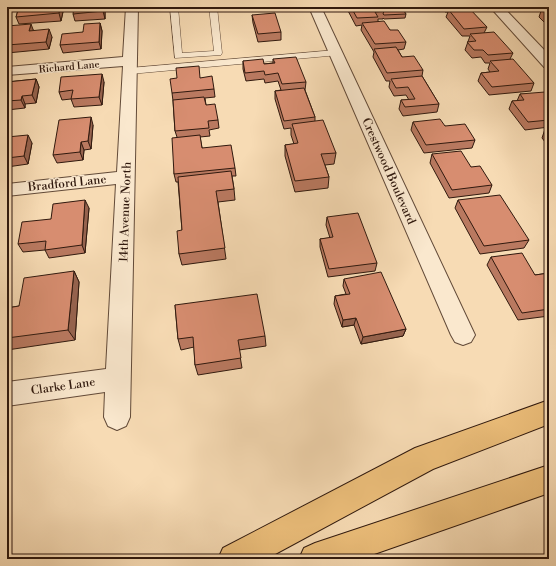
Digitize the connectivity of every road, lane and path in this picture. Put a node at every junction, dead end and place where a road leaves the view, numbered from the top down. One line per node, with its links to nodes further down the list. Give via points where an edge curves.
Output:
1 (132, 7): 8 (street, 14th Avenue North)
2 (174, 7): 3 (lane, via 178,56 218,53)
3 (213, 7)
4 (315, 7): 6 (street, Crestwood Boulevard)
5 (496, 7): 7 (street)
6 (336, 53): 8 (lane); 12 (street, Crestwood Boulevard)
7 (549, 64)
8 (130, 66): 9 (street, Richard Lane); 10 (street, 14th Avenue North)
9 (7, 71)
10 (126, 177): 11 (street, Bradford Lane); 13 (street, 14th Avenue North)
11 (7, 190)
12 (463, 335)
13 (118, 379): 14 (street, Clarke Lane); 16 (street, 14th Avenue North)
14 (7, 394)
15 (549, 412): 18 (highway, via 425,458)
16 (117, 417)
17 (549, 479): 19 (highway)
18 (234, 559)
19 (315, 559)

